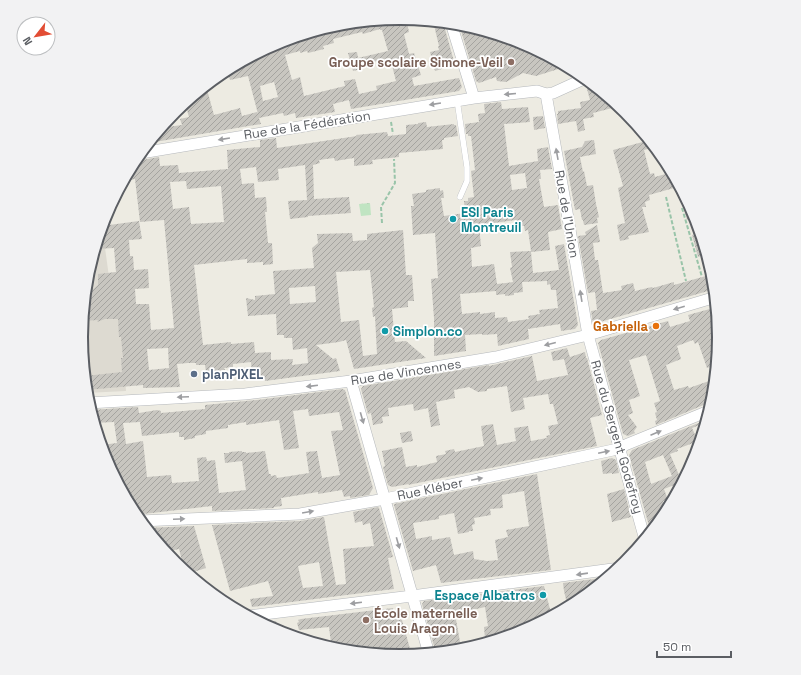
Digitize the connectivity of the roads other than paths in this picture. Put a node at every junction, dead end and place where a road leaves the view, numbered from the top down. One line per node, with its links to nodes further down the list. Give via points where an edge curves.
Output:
1 (453, 30): 4 (street)
2 (579, 81): 3 (street)
3 (546, 94): 4 (street, Rue de la Fédération, one-way to 4, via 537,91); 9 (street, Rue de l'Union, one-way to 3)
4 (474, 98): 5 (street, Rue de la Fédération)
5 (457, 100): 6 (street, Rue de la Fédération, one-way to 6); 7 (lane, via 467,168 467,182)
6 (150, 152)
7 (460, 197)
8 (710, 299): 9 (street, Rue de Vincennes, one-way to 9)
9 (588, 335): 10 (street, Rue de Vincennes, one-way to 10, via 496,357); 13 (street, Rue du Sergent Godefroy)
10 (351, 381): 11 (street, Rue de Vincennes, one-way to 11, via 245,394); 14 (street, one-way to 14)
11 (95, 403)
12 (703, 413): 13 (street, Rue Kléber, one-way to 12)
13 (620, 448): 14 (street, Rue Kléber, one-way to 13); 16 (street, Rue du Sergent Godefroy)
14 (385, 499): 15 (street, Rue Kléber, one-way to 14, via 300,514); 18 (street, one-way to 18)
15 (148, 521)
16 (643, 534)
17 (610, 569): 18 (street, one-way to 18)
18 (412, 596): 19 (street, one-way to 19); 20 (street)
19 (257, 615)
20 (427, 648)

